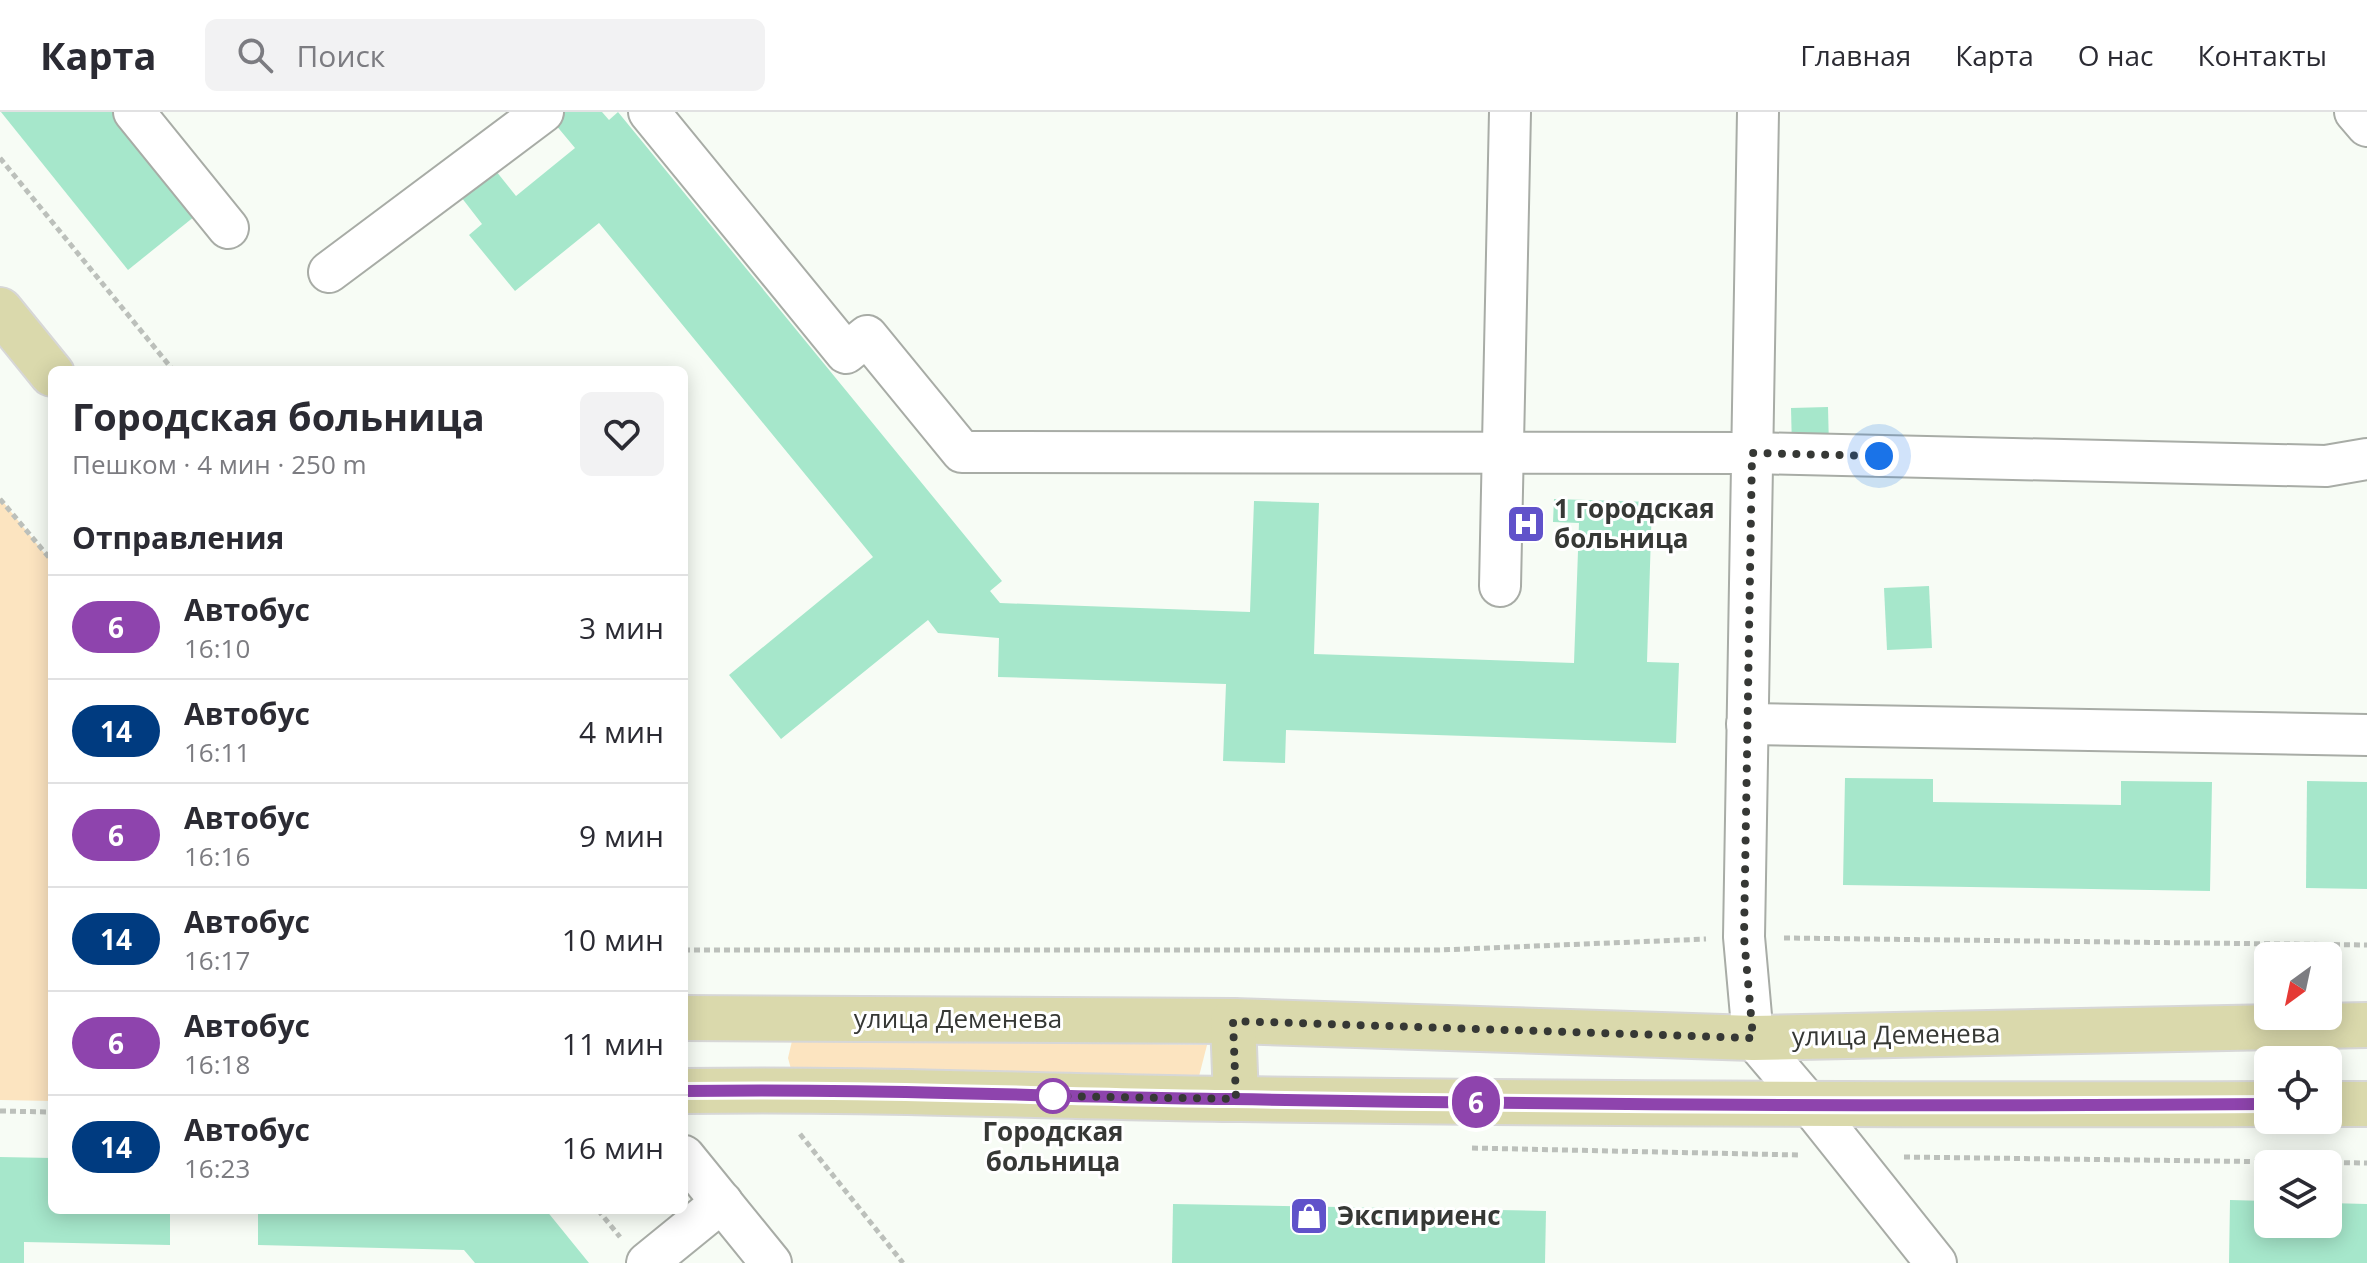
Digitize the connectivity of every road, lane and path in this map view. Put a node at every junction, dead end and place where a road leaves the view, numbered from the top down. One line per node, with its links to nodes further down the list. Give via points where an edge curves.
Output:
1 (134, 112): 9 (street)
2 (543, 112): 10 (street)
3 (649, 112): 14 (street, via 846,353 867,336 962,452)
4 (1510, 112): 14 (street)
5 (1758, 112): 15 (street)
6 (2355, 112): 7 (street)
7 (2367, 126)
8 (0, 158): 12 (path)
9 (228, 228)
10 (329, 272)
11 (0, 310): 13 (main road)
12 (170, 366)
13 (48, 369)
14 (1503, 453): 15 (street); 19 (street)
15 (1752, 453): 16 (street, via 2326,466); 20 (street)
16 (2367, 459)
17 (0, 499): 18 (path)
18 (48, 556)
19 (1500, 586)
20 (1747, 724): 21 (street); 22 (street)
21 (2367, 735)
22 (1744, 937): 23 (path); 24 (path, via 1439,950); 28 (street)
23 (2367, 945)
24 (688, 950)
25 (688, 1018): 26 (main road, улица Деменева)
26 (1233, 1021): 28 (main road, улица Деменева); 30 (main road)
27 (2367, 1025): 28 (main road, улица Деменева)
28 (1753, 1038): 34 (street)
29 (688, 1091): 30 (main road)
30 (1236, 1099): 34 (main road)
31 (2254, 1104): 34 (main road)
32 (2342, 1104): 33 (main road)
33 (2367, 1104)
34 (1810, 1105): 39 (street)
35 (0, 1111): 36 (path)
36 (48, 1112)
37 (816, 1134): 45 (path, via 800,1133)
38 (1468, 1148): 39 (path)
39 (1850, 1156): 41 (path); 46 (street)
40 (688, 1161): 42 (street)
41 (2367, 1163)
42 (722, 1202): 43 (street); 44 (street)
43 (647, 1263)
44 (771, 1263)
45 (903, 1263)
46 (1936, 1263)

